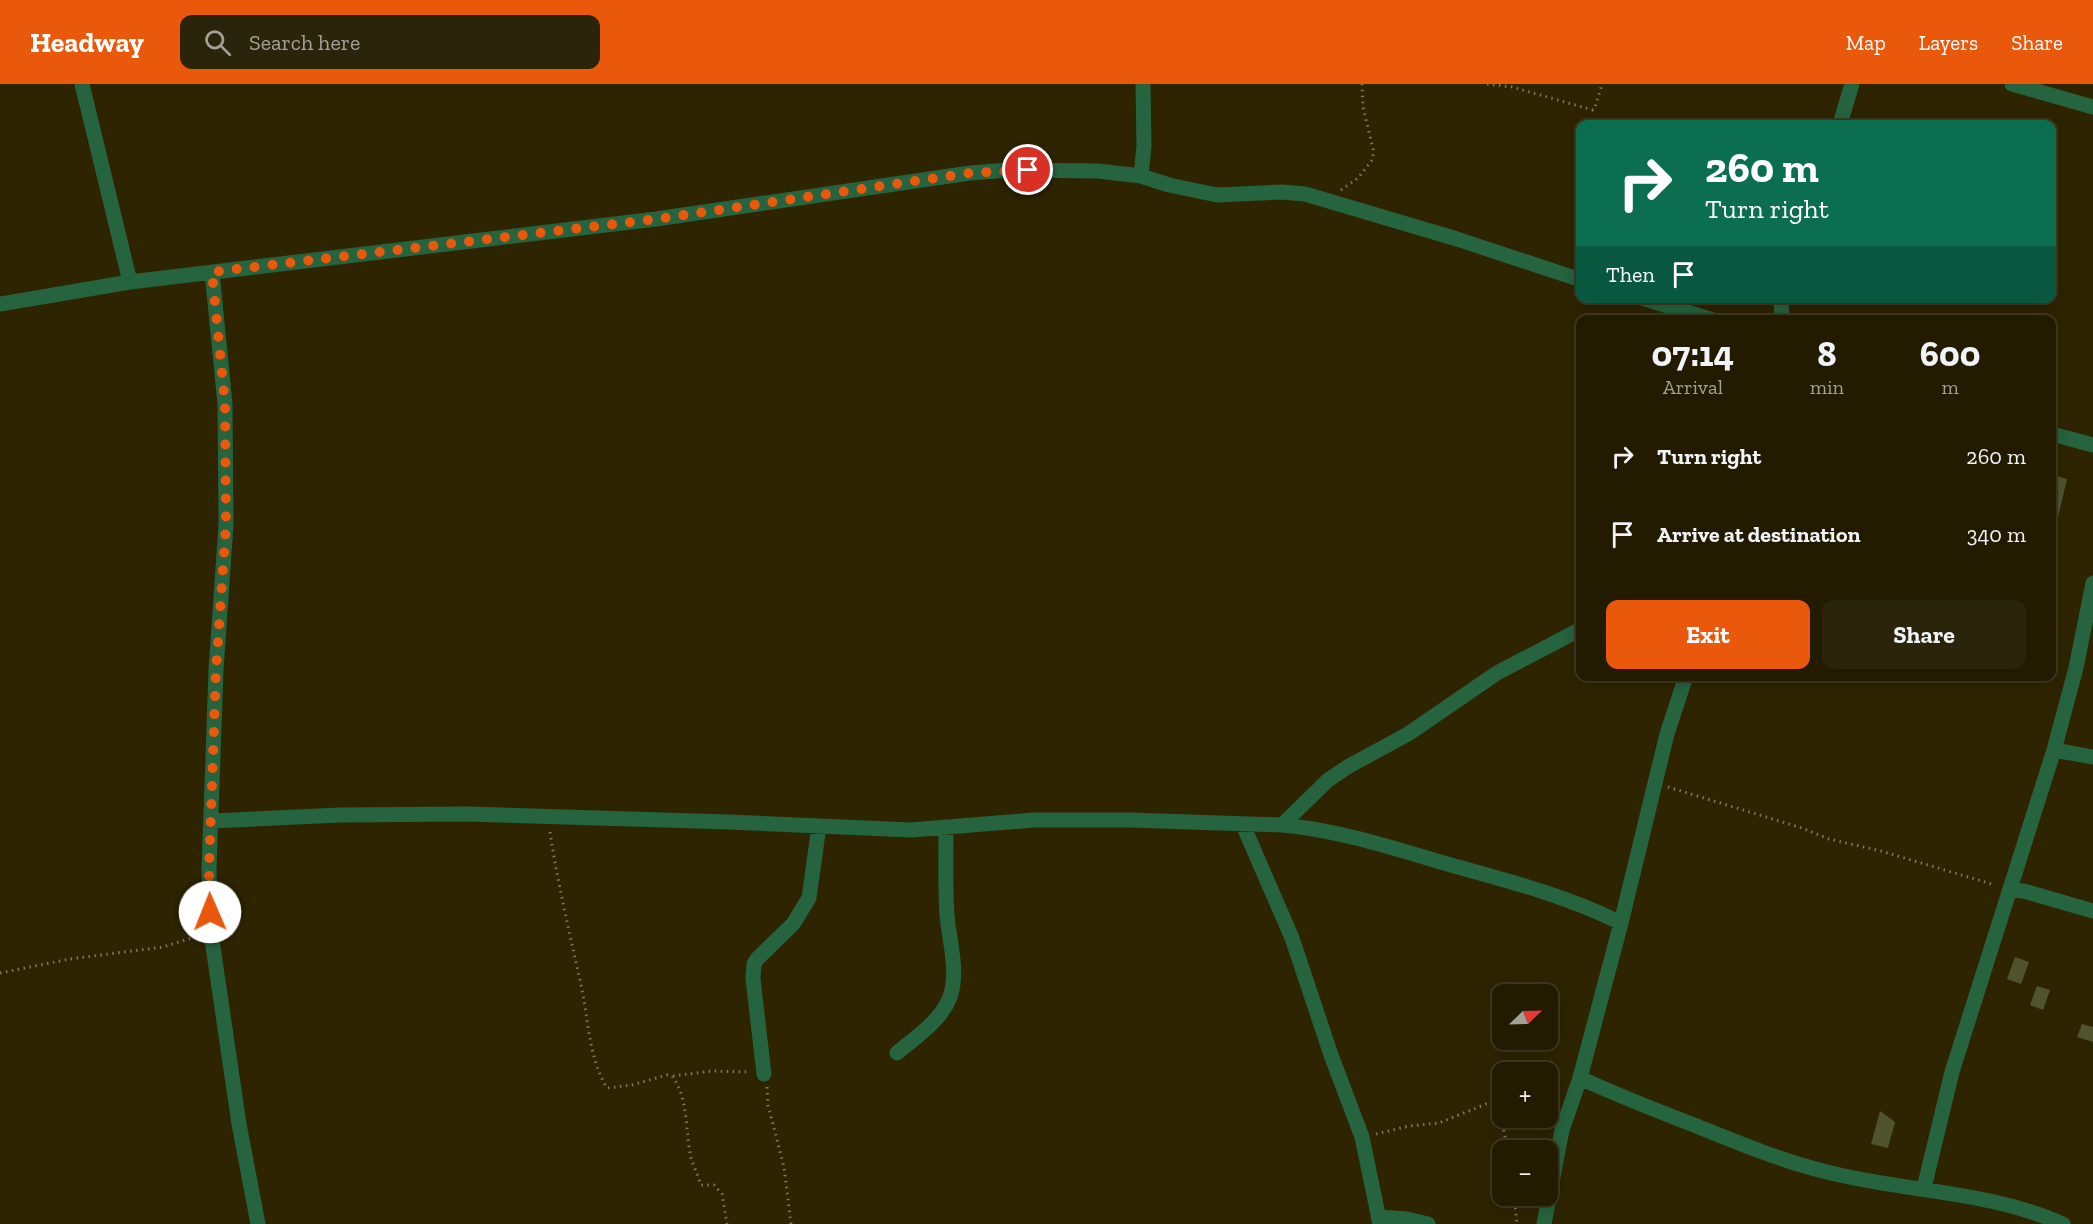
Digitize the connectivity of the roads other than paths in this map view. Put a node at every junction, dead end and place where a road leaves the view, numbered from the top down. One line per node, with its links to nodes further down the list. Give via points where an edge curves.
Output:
1 (82, 84): 11 (street)
2 (1143, 84): 8 (street)
3 (1852, 84): 7 (street)
4 (2012, 84): 5 (street)
5 (2058, 91): 6 (street)
6 (2093, 107)
7 (1841, 120)
8 (1141, 176): 9 (street, via 1098,171 970,173 657,219); 10 (street, via 1217,195 1305,194)
9 (212, 272): 11 (street); 23 (street, via 225,404 226,514)
10 (1576, 278)
11 (130, 282): 13 (street)
12 (1658, 303): 14 (street)
13 (0, 304)
14 (1697, 315)
15 (2056, 435): 16 (street)
16 (2093, 445)
17 (2093, 584): 18 (street)
18 (2090, 620): 21 (street)
19 (1576, 632): 25 (street, via 1497,673 1408,734 1349,766 1328,780)
20 (1684, 681): 30 (street, via 1667,734)
21 (2054, 750): 22 (street); 28 (street)
22 (2093, 757)
23 (212, 820): 26 (street, via 339,815 547,816); 36 (street, via 211,933)
24 (1243, 825): 25 (street); 27 (street, via 1034,820); 35 (street, via 1292,938 1362,1137)
25 (1282, 825): 30 (street, via 1361,840 1475,871 1569,900)
26 (819, 826): 27 (street, via 911,830); 32 (street, via 810,898 793,924 754,964)
27 (946, 827): 31 (street, via 947,914 953,963 950,998 931,1024)
28 (2011, 891): 29 (street, via 2024,891); 34 (street, via 1952,1072)
29 (2093, 911)
30 (1621, 923): 33 (street)
31 (897, 1053)
32 (764, 1074)
33 (1580, 1078): 34 (street, via 1759,1151 1869,1182); 38 (street, via 1562,1130)
34 (1924, 1188): 39 (street, via 1998,1203)
35 (1379, 1220): 37 (street, via 1407,1219)
36 (258, 1224)
37 (1428, 1224)
38 (1544, 1224)
39 (2063, 1224)

